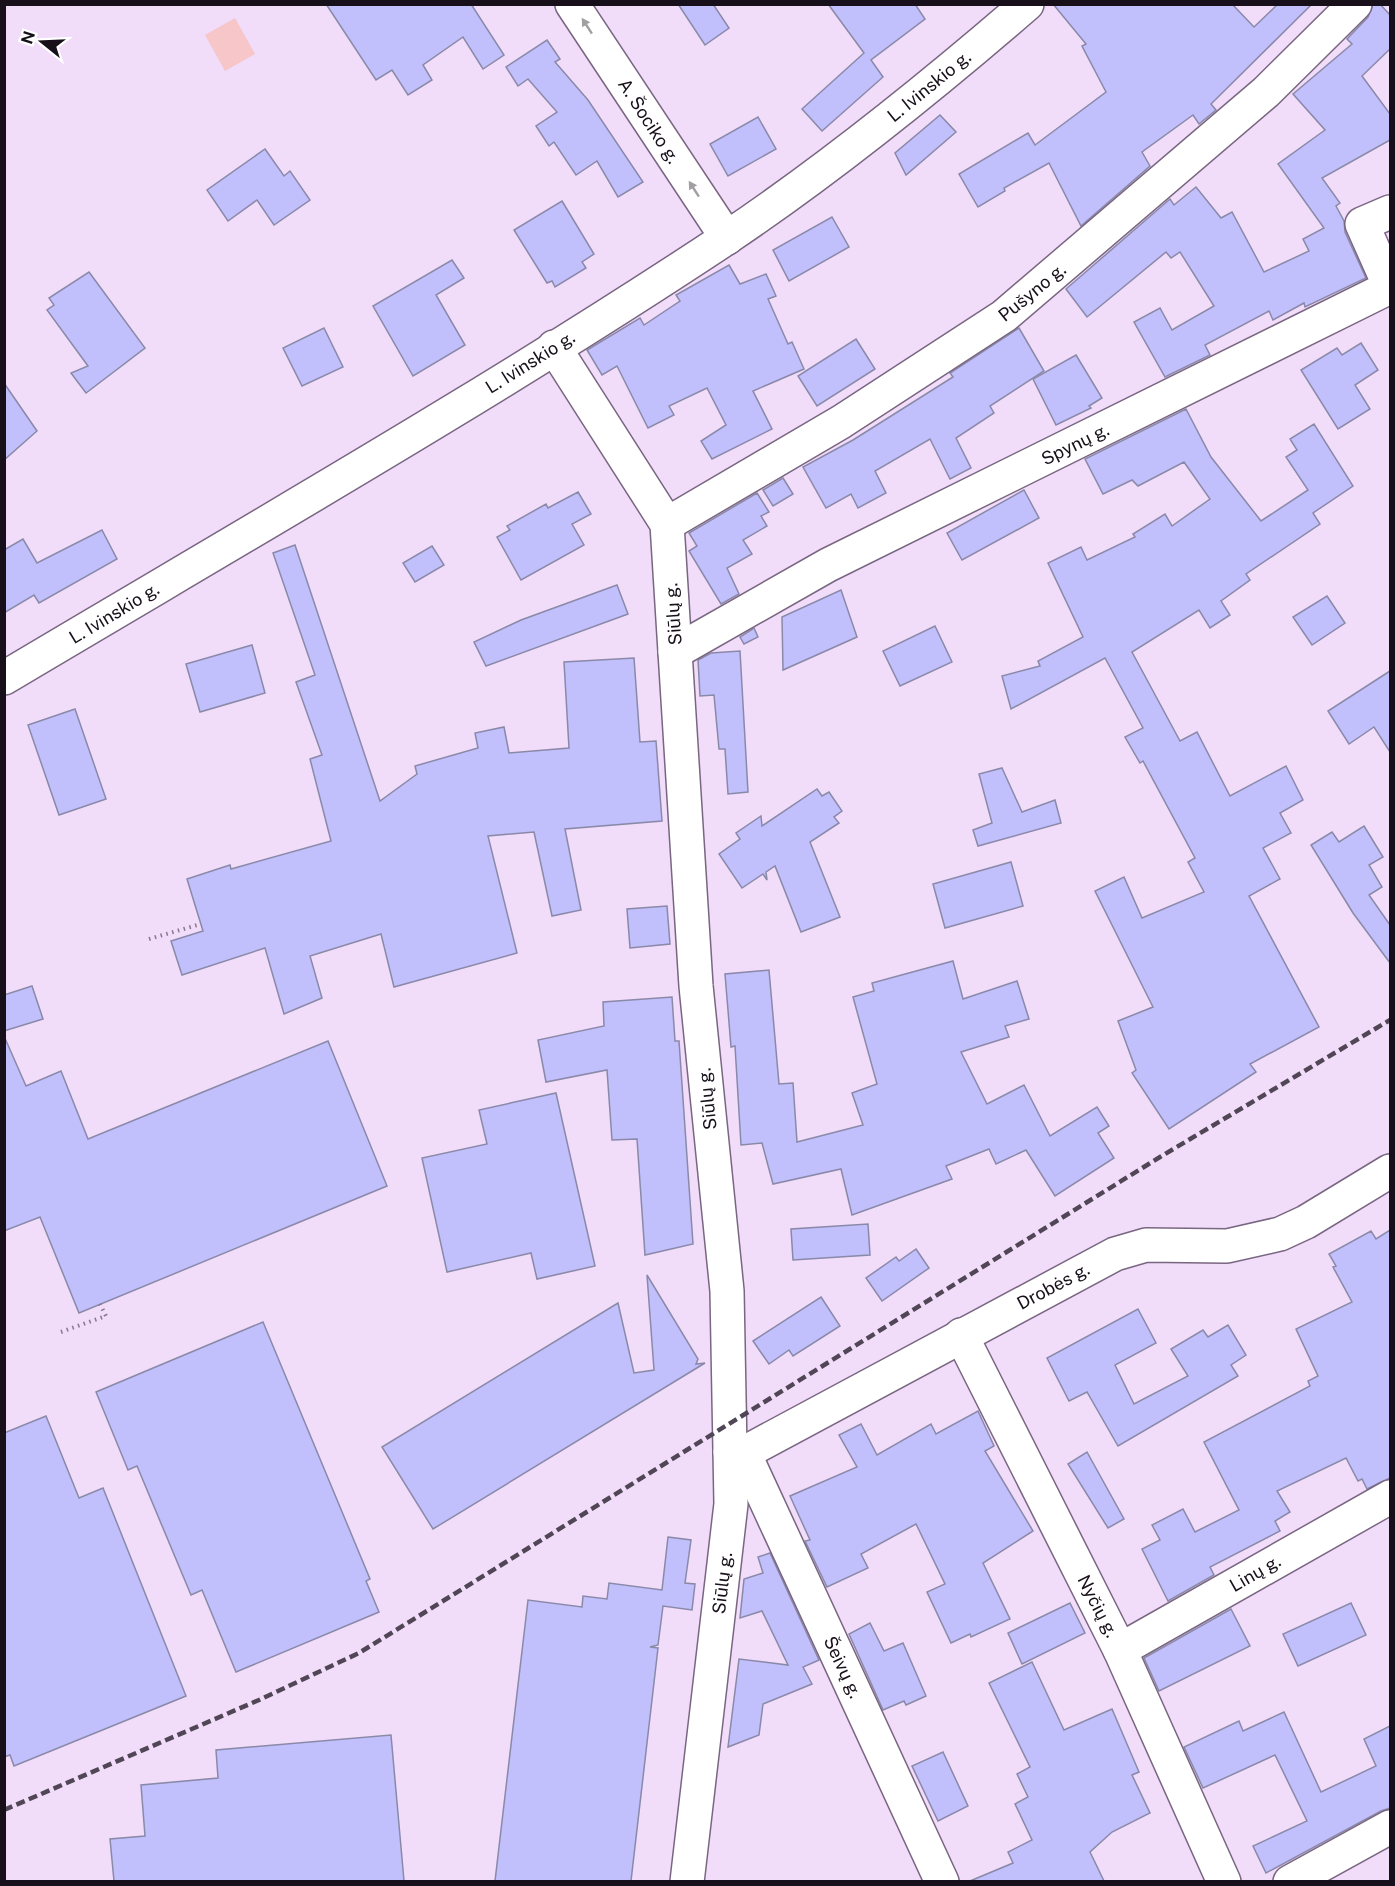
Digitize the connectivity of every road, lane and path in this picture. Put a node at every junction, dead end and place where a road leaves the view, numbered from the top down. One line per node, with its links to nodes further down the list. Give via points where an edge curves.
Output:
1 (572, 4): 5 (street, A. Šociko g., one-way to 1)
2 (1027, 4): 5 (street, L. Ivinskio g., via 835,160)
3 (1355, 4): 7 (street, Pušyno g., via 1266,92 1004,316 841,422)
4 (1390, 212): 8 (street, Spynų g., via 1362,224 1390,287 828,566)
5 (727, 238): 6 (street, L. Ivinskio g.)
6 (554, 347): 7 (street, Siūlų g.); 9 (street, L. Ivinskio g.)
7 (667, 524): 8 (street, Siūlų g.)
8 (675, 652): 16 (street, Siūlų g., via 696,986 727,1291)
9 (4, 678)
10 (201, 924): 11 (path)
11 (149, 939)
12 (1390, 1171): 15 (street, Drobės g., via 1280,1234 1227,1245 1146,1245 1115,1254)
13 (100, 1304): 14 (path, via 106,1316)
14 (61, 1332)
15 (961, 1335): 16 (street, Drobės g.); 18 (street, Nyčių g.)
16 (737, 1452): 20 (street, Siūlų g.); 21 (street, Šeivų g.)
17 (1390, 1497): 18 (street, Linų g.)
18 (1120, 1650): 22 (street, Nyčių g.)
19 (1390, 1827): 23 (street)
20 (687, 1881)
21 (942, 1881)
22 (1224, 1881)
23 (1290, 1881)

